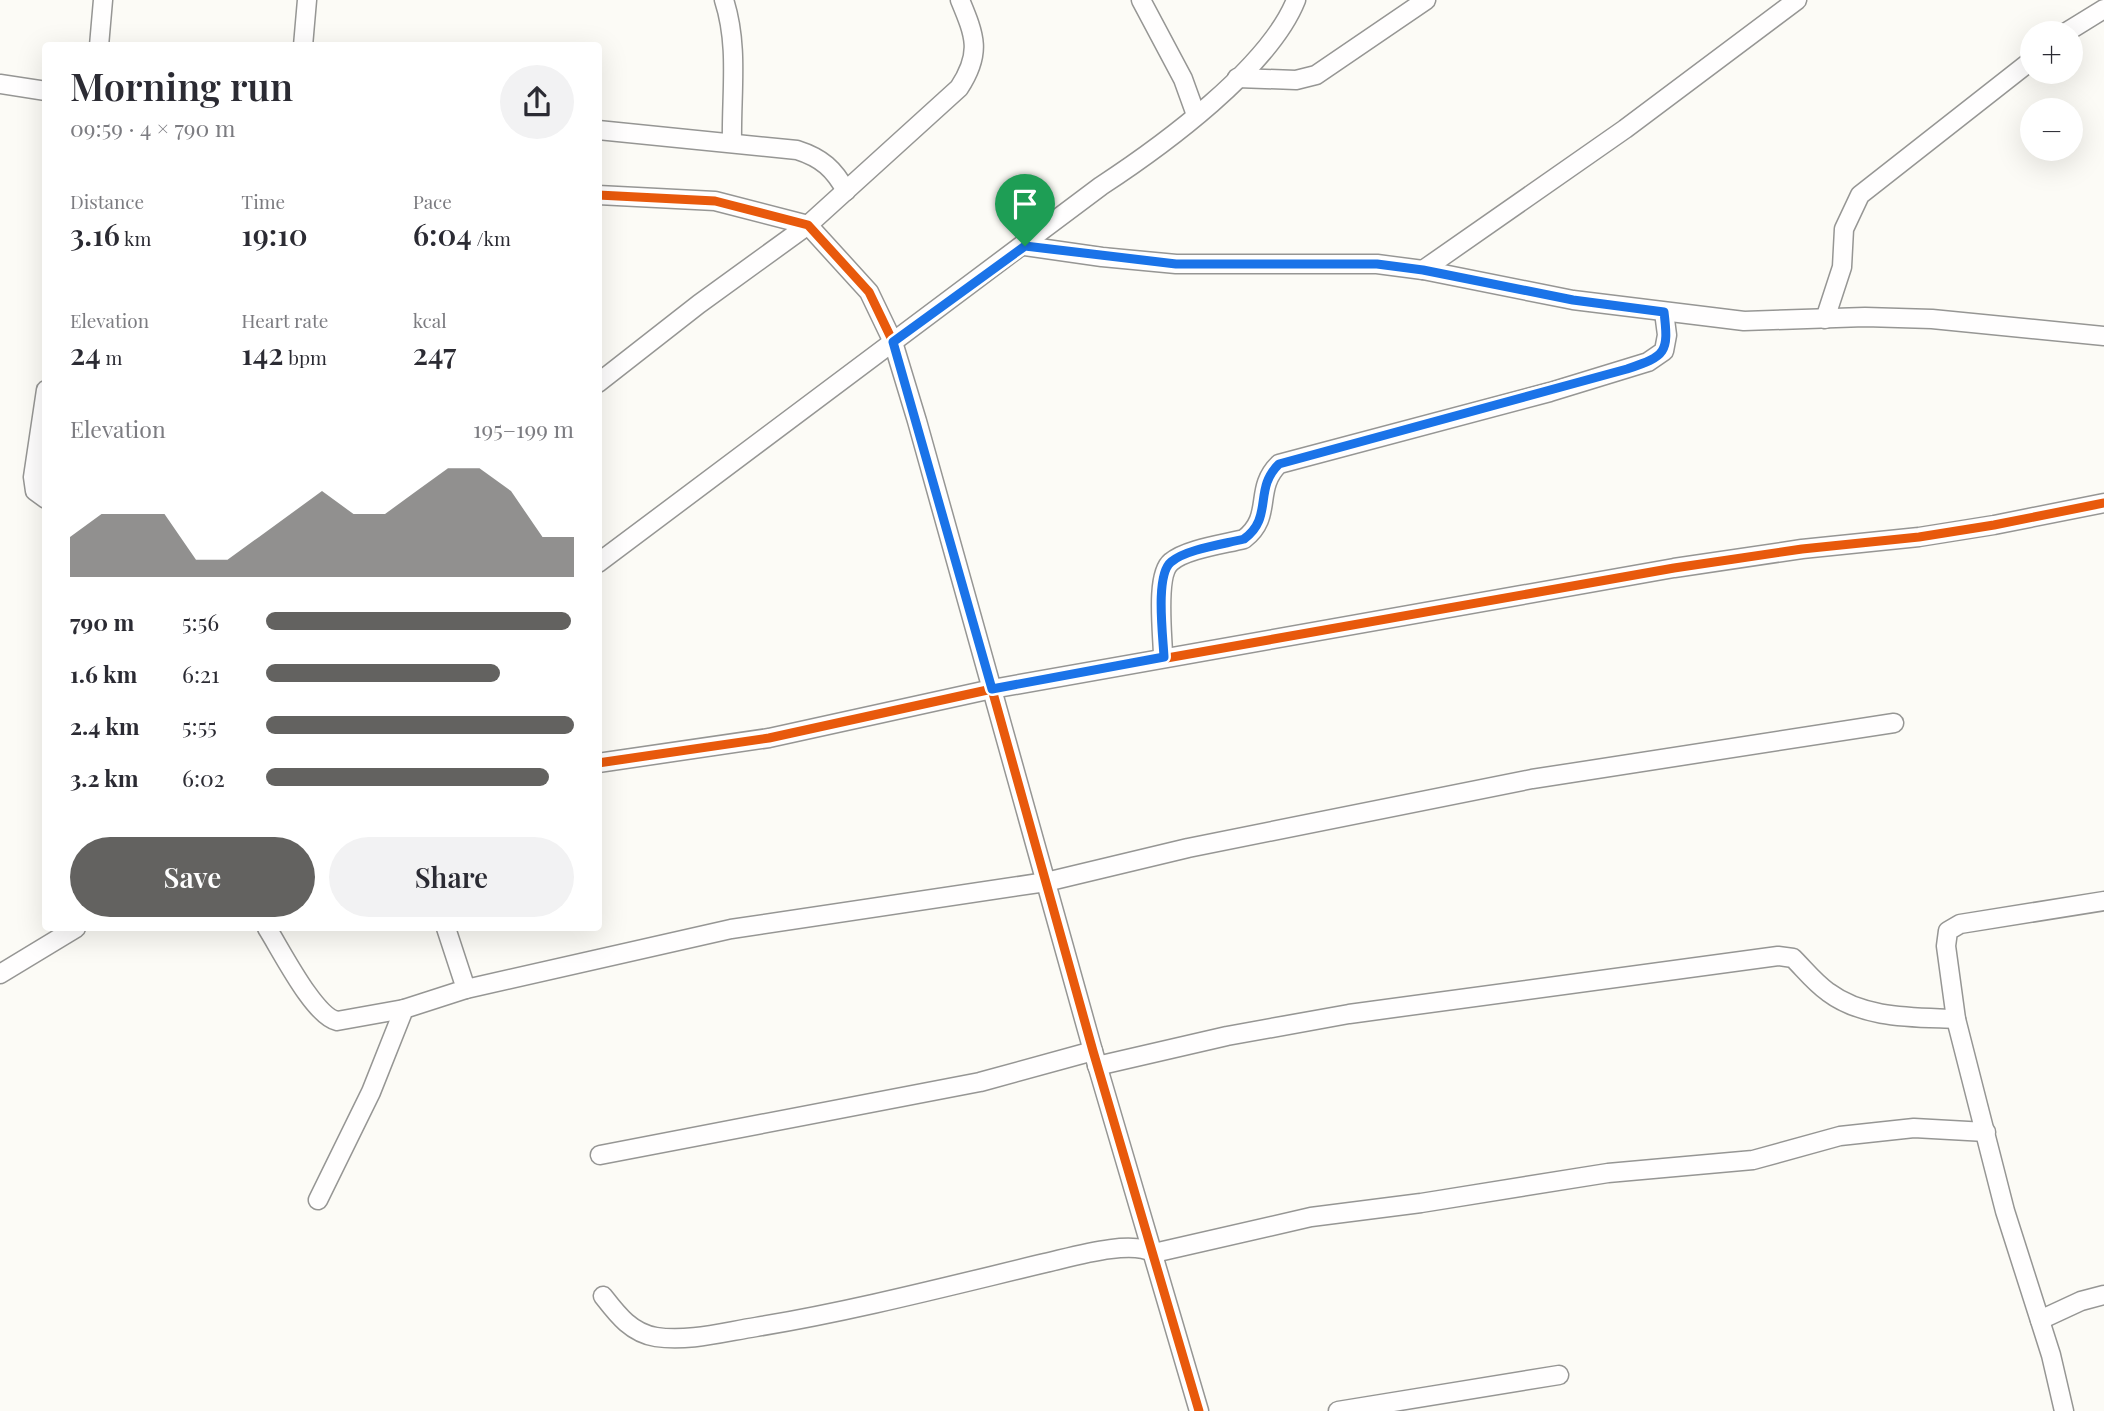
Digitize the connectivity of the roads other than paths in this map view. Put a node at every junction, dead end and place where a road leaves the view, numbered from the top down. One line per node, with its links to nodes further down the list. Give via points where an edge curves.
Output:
1 (103, 0): 11 (street)
2 (307, 0): 12 (street)
3 (724, 0): 19 (street, via 733,44)
4 (960, 0): 20 (street, via 976,45 970,72 943,104)
5 (1141, 0): 17 (street, via 1183,79)
6 (1426, 0): 14 (street, via 1316,75 1296,80)
7 (1797, 0): 24 (street, via 1625,129)
8 (1291, 4): 14 (street, via 1268,48)
9 (2104, 9): 10 (street)
10 (2083, 22)
11 (99, 42)
12 (303, 42)
13 (2020, 69): 26 (street, via 1860,195 1844,229 1842,268)
14 (1237, 78): 17 (street)
15 (0, 84): 16 (street)
16 (42, 90)
17 (1196, 115): 23 (street)
18 (602, 130): 19 (street)
19 (732, 142): 20 (street, via 815,155)
20 (846, 191): 22 (street)
21 (602, 195): 22 (street, via 715,201)
22 (808, 225): 28 (street, via 869,292); 29 (street)
23 (1025, 246): 24 (street, via 1176,264 1327,262); 28 (street)
24 (1423, 270): 25 (street, via 1561,298)
25 (1664, 312): 26 (street, via 1744,321); 34 (street, via 1666,345 1648,362 1279,464 1265,482 1262,510 1253,532 1169,563 1162,577)
26 (1825, 319): 27 (street, via 1932,319)
27 (2104, 336)
28 (893, 342): 33 (street); 35 (street)
29 (602, 380)
30 (42, 417): 31 (street, via 33,477 34,491)
31 (42, 496)
32 (2104, 503): 34 (street, via 1981,527 1674,568)
33 (602, 560)
34 (1164, 657): 35 (street)
35 (992, 689): 37 (street, via 769,738); 38 (street)
36 (1894, 723): 38 (street, via 1532,779 1188,848)
37 (602, 761)
38 (1046, 882): 44 (street, via 731,929); 47 (street)
39 (2104, 901): 46 (street, via 1953,927 1946,946)
40 (71, 931): 43 (street)
41 (269, 931): 45 (street, via 329,1019)
42 (447, 931): 44 (street)
43 (0, 974)
44 (466, 989): 45 (street)
45 (404, 1009): 50 (street, via 371,1092)
46 (1956, 1018): 47 (street, via 1883,1014 1851,1005 1810,977 1793,958 1778,956 1349,1014); 48 (street)
47 (1095, 1058): 49 (street); 51 (street)
48 (1986, 1132): 51 (street, via 1914,1128 1840,1136 1753,1160 1608,1172 1311,1217); 54 (street)
49 (600, 1155)
50 (318, 1200)
51 (1154, 1253): 53 (street, via 1139,1247 1072,1257 835,1314 700,1336 655,1337 638,1331 620,1318); 56 (street)
52 (2104, 1295): 54 (street)
53 (603, 1296)
54 (2040, 1320): 58 (street)
55 (1559, 1376): 57 (street)
56 (1199, 1411)
57 (1338, 1411)
58 (2064, 1411)

